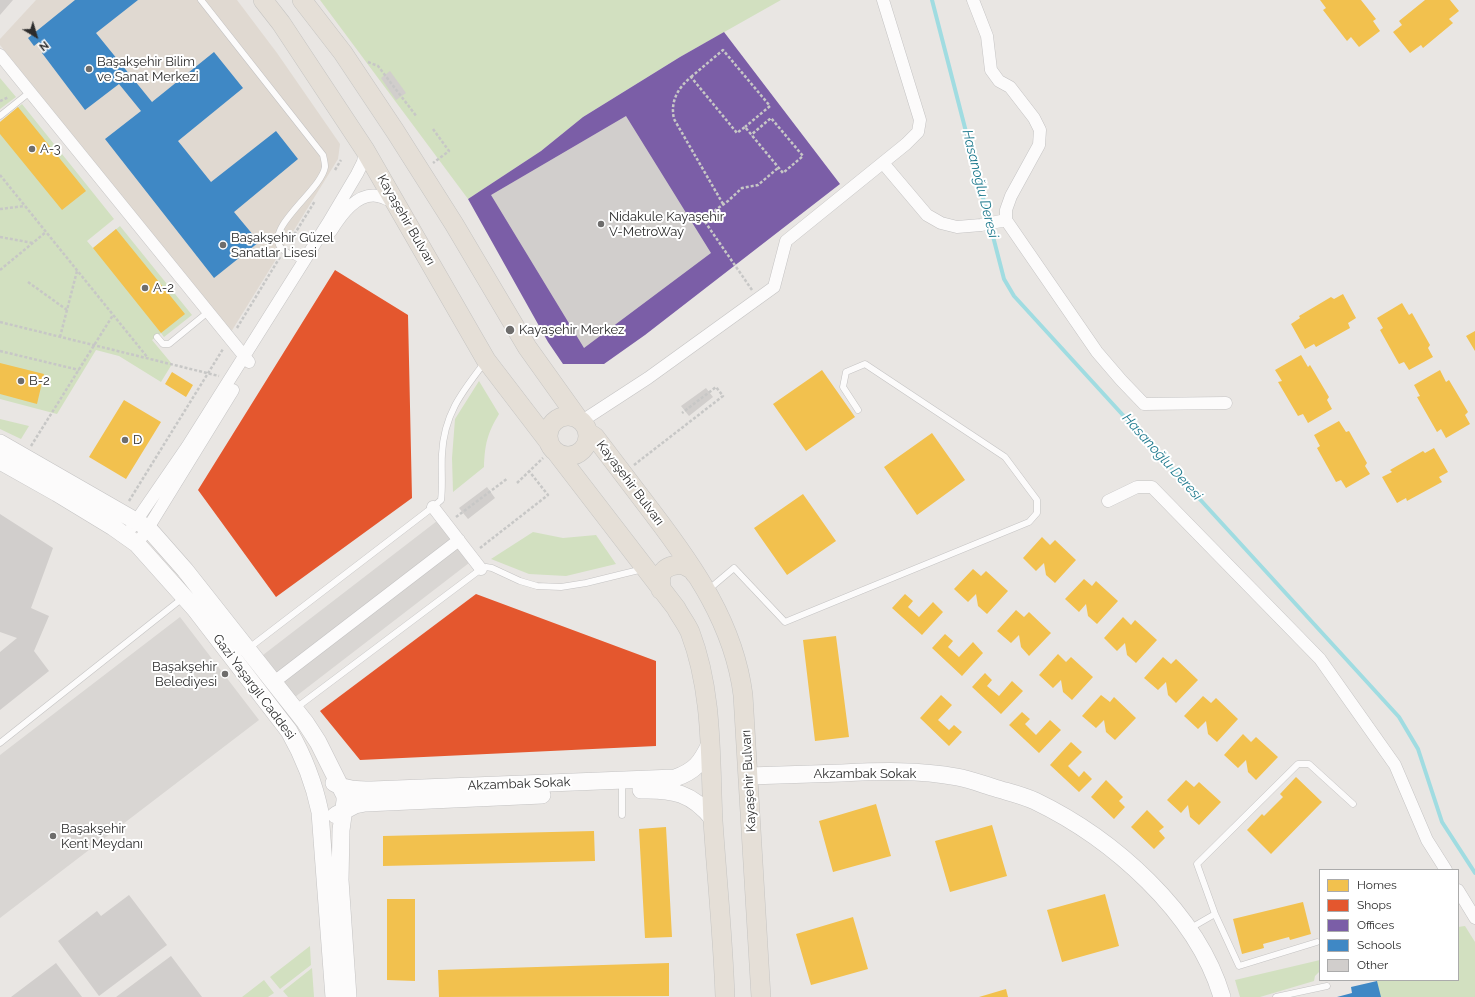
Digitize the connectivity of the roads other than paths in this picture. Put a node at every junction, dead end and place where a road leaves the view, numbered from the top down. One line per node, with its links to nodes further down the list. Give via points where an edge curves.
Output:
1 (201, 0): 13 (lane, via 323,155 325,163 320,178 278,234 282,248)
2 (263, 0): 9 (main road, Kayaşehir Bulvarı)
3 (302, 0): 20 (main road, Kayaşehir Bulvarı, via 343,53 454,224 527,347)
4 (883, 0): 10 (street, via 920,120 918,132)
5 (973, 0): 12 (street, via 987,36 991,70 999,80 1010,87 1040,130 1039,144 1011,196)
6 (0, 55): 7 (street)
7 (30, 92): 8 (lane); 14 (street)
8 (0, 116)
9 (365, 150): 11 (main road, Kayaşehir Bulvarı); 13 (street, via 357,174)
10 (883, 163): 12 (street, via 927,215 941,223 957,227); 20 (street, via 786,241 774,287)
11 (397, 204): 16 (street, via 379,196 368,196 350,206); 17 (main road, Kayaşehir Bulvarı)
12 (1001, 221): 18 (street, via 1097,352 1144,404)
13 (303, 261): 16 (street)
14 (208, 312): 15 (lane, via 169,344 163,344); 16 (street)
15 (157, 337)
16 (247, 360): 26 (street); 26 (street, via 230,379)
17 (486, 360): 22 (main road, Kayaşehir Bulvarı); 25 (lane, via 463,390 449,416 442,453 441,500)
18 (1226, 403)
19 (858, 410): 34 (lane, via 843,387 846,372 865,364 1005,457 1038,500 1037,513 1029,522 785,622 734,568)
20 (583, 424): 22 (main road, via 571,415 558,418 549,428); 22 (main road, Kayaşehir Bulvarı, via 588,440 581,452 568,456); 32 (main road, Kayaşehir Bulvarı, via 679,548)
21 (0, 443): 26 (street, Gazi Yaşargil Caddesi, via 30,449 85,493)
22 (552, 447): 30 (main road, Kayaşehir Bulvarı)
23 (0, 461): 27 (street, Gazi Yaşargil Caddesi, via 57,492)
24 (1108, 501): 51 (street, via 1137,487 1152,487 1320,659 1395,765 1427,840)
25 (433, 507): 28 (street); 36 (lane)
26 (142, 525): 27 (street); 36 (street, Gazi Yaşargil Caddesi, via 185,570)
27 (131, 540): 35 (street, Gazi Yaşargil Caddesi)
28 (459, 540): 29 (street); 37 (street)
29 (481, 569): 30 (lane, via 492,568 537,586 561,587); 38 (lane)
30 (644, 569): 31 (lane); 33 (main road, Kayaşehir Bulvarı)
31 (665, 570): 32 (main road, Kayaşehir Bulvarı, via 683,565); 33 (main road, via 661,576)
32 (696, 574): 34 (main road, Kayaşehir Bulvarı)
33 (661, 590): 41 (main road, Kayaşehir Bulvarı, via 689,630 698,656 709,715)
34 (707, 591): 42 (main road, Kayaşehir Bulvarı, via 732,645 740,673)
35 (184, 598): 39 (street, Gazi Yaşargil Caddesi); 40 (lane)
36 (248, 649): 37 (street, Gazi Yaşargil Caddesi)
37 (274, 682): 38 (street, Gazi Yaşargil Caddesi)
38 (295, 709): 39 (street); 43 (street, Gazi Yaşargil Caddesi, via 318,742)
39 (280, 720): 45 (street, Gazi Yaşargil Caddesi, via 300,749)
40 (0, 743)
41 (710, 744): 44 (street, Akzambak Sokak, via 695,768 684,775); 50 (main road, Kayaşehir Bulvarı)
42 (749, 776): 55 (street, Akzambak Sokak, via 899,771 957,777 1033,801 1075,822 1110,847 1141,874); 61 (main road, Kayaşehir Bulvarı)
43 (341, 786): 44 (street, Akzambak Sokak, via 354,790 372,790); 45 (street, Akzambak Sokak, via 325,782); 47 (street, via 345,796)
44 (623, 786): 47 (street, Akzambak Sokak, via 365,803); 49 (lane); 50 (street, Akzambak Sokak, via 670,791 692,799)
45 (315, 787): 48 (street, Gazi Yaşargil Caddesi)
46 (1354, 804): 53 (lane, via 1308,764 1298,764 1197,864)
47 (344, 810): 48 (street, Akzambak Sokak, via 332,816); 59 (street, via 340,880)
48 (320, 812): 58 (street, Gazi Yaşargil Caddesi)
49 (622, 815)
50 (713, 820): 60 (main road, Kayaşehir Bulvarı)
51 (1445, 869)
52 (1459, 892): 54 (street)
53 (1215, 914): 55 (lane); 56 (lane, via 1238,966)
54 (1475, 918)
55 (1189, 929): 62 (street, Akzambak Sokak, via 1209,964)
56 (1316, 942)
57 (1327, 986): 63 (lane)
58 (334, 997)
59 (348, 997)
60 (725, 997)
61 (761, 997)
62 (1222, 997)
63 (1276, 997)

